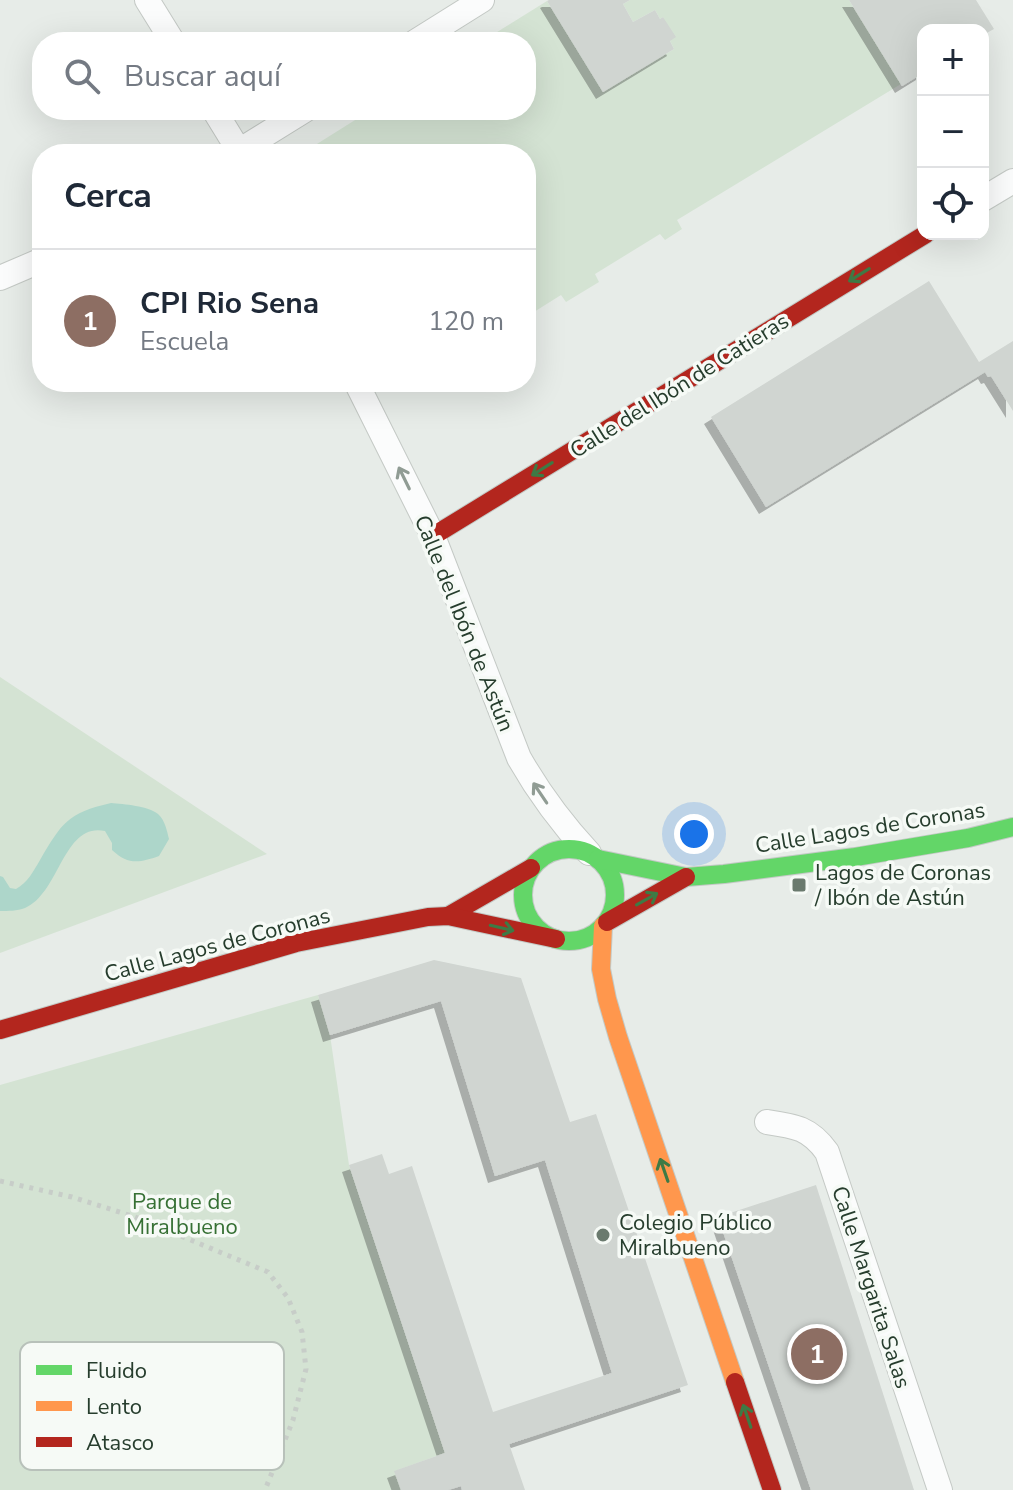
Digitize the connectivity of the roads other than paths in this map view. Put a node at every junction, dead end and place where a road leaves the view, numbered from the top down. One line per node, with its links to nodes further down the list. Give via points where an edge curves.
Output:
1 (147, 0): 3 (street)
2 (482, 0): 4 (street)
3 (167, 32)
4 (431, 32)
5 (220, 120): 7 (street)
6 (289, 120): 8 (street)
7 (233, 144)
8 (252, 144)
9 (1013, 181): 10 (street)
10 (989, 195)
11 (917, 240): 15 (street, Calle del Ibón de Catieras, one-way to 15)
12 (32, 264): 13 (street)
13 (0, 278)
14 (361, 392): 15 (street, Calle del Ibón de Astún, one-way to 14)
15 (433, 536): 17 (street, Calle del Ibón de Astún, one-way to 15, via 570,833 519,758)
16 (1013, 827): 19 (street, Calle Lagos de Coronas, via 855,857)
17 (594, 856): 18 (street, via 564,849); 19 (street, Calle Lagos de Coronas); 21 (street, via 613,882 613,910)
18 (531, 868): 20 (street, Calle Lagos de Coronas); 22 (street, via 523,892 528,916)
19 (686, 877): 21 (street, Calle Lagos de Coronas, one-way to 19)
20 (448, 916): 22 (street, Calle Lagos de Coronas, one-way to 22); 23 (street, Calle Lagos de Coronas, via 296,943)
21 (605, 924): 22 (street, via 582,940); 25 (street, one-way to 21, via 611,1012 601,969)
22 (556, 939)
23 (0, 1030)
24 (767, 1122): 26 (street, Calle Margarita Salas, via 795,1126 817,1137 827,1152)
25 (772, 1490)
26 (940, 1490)

